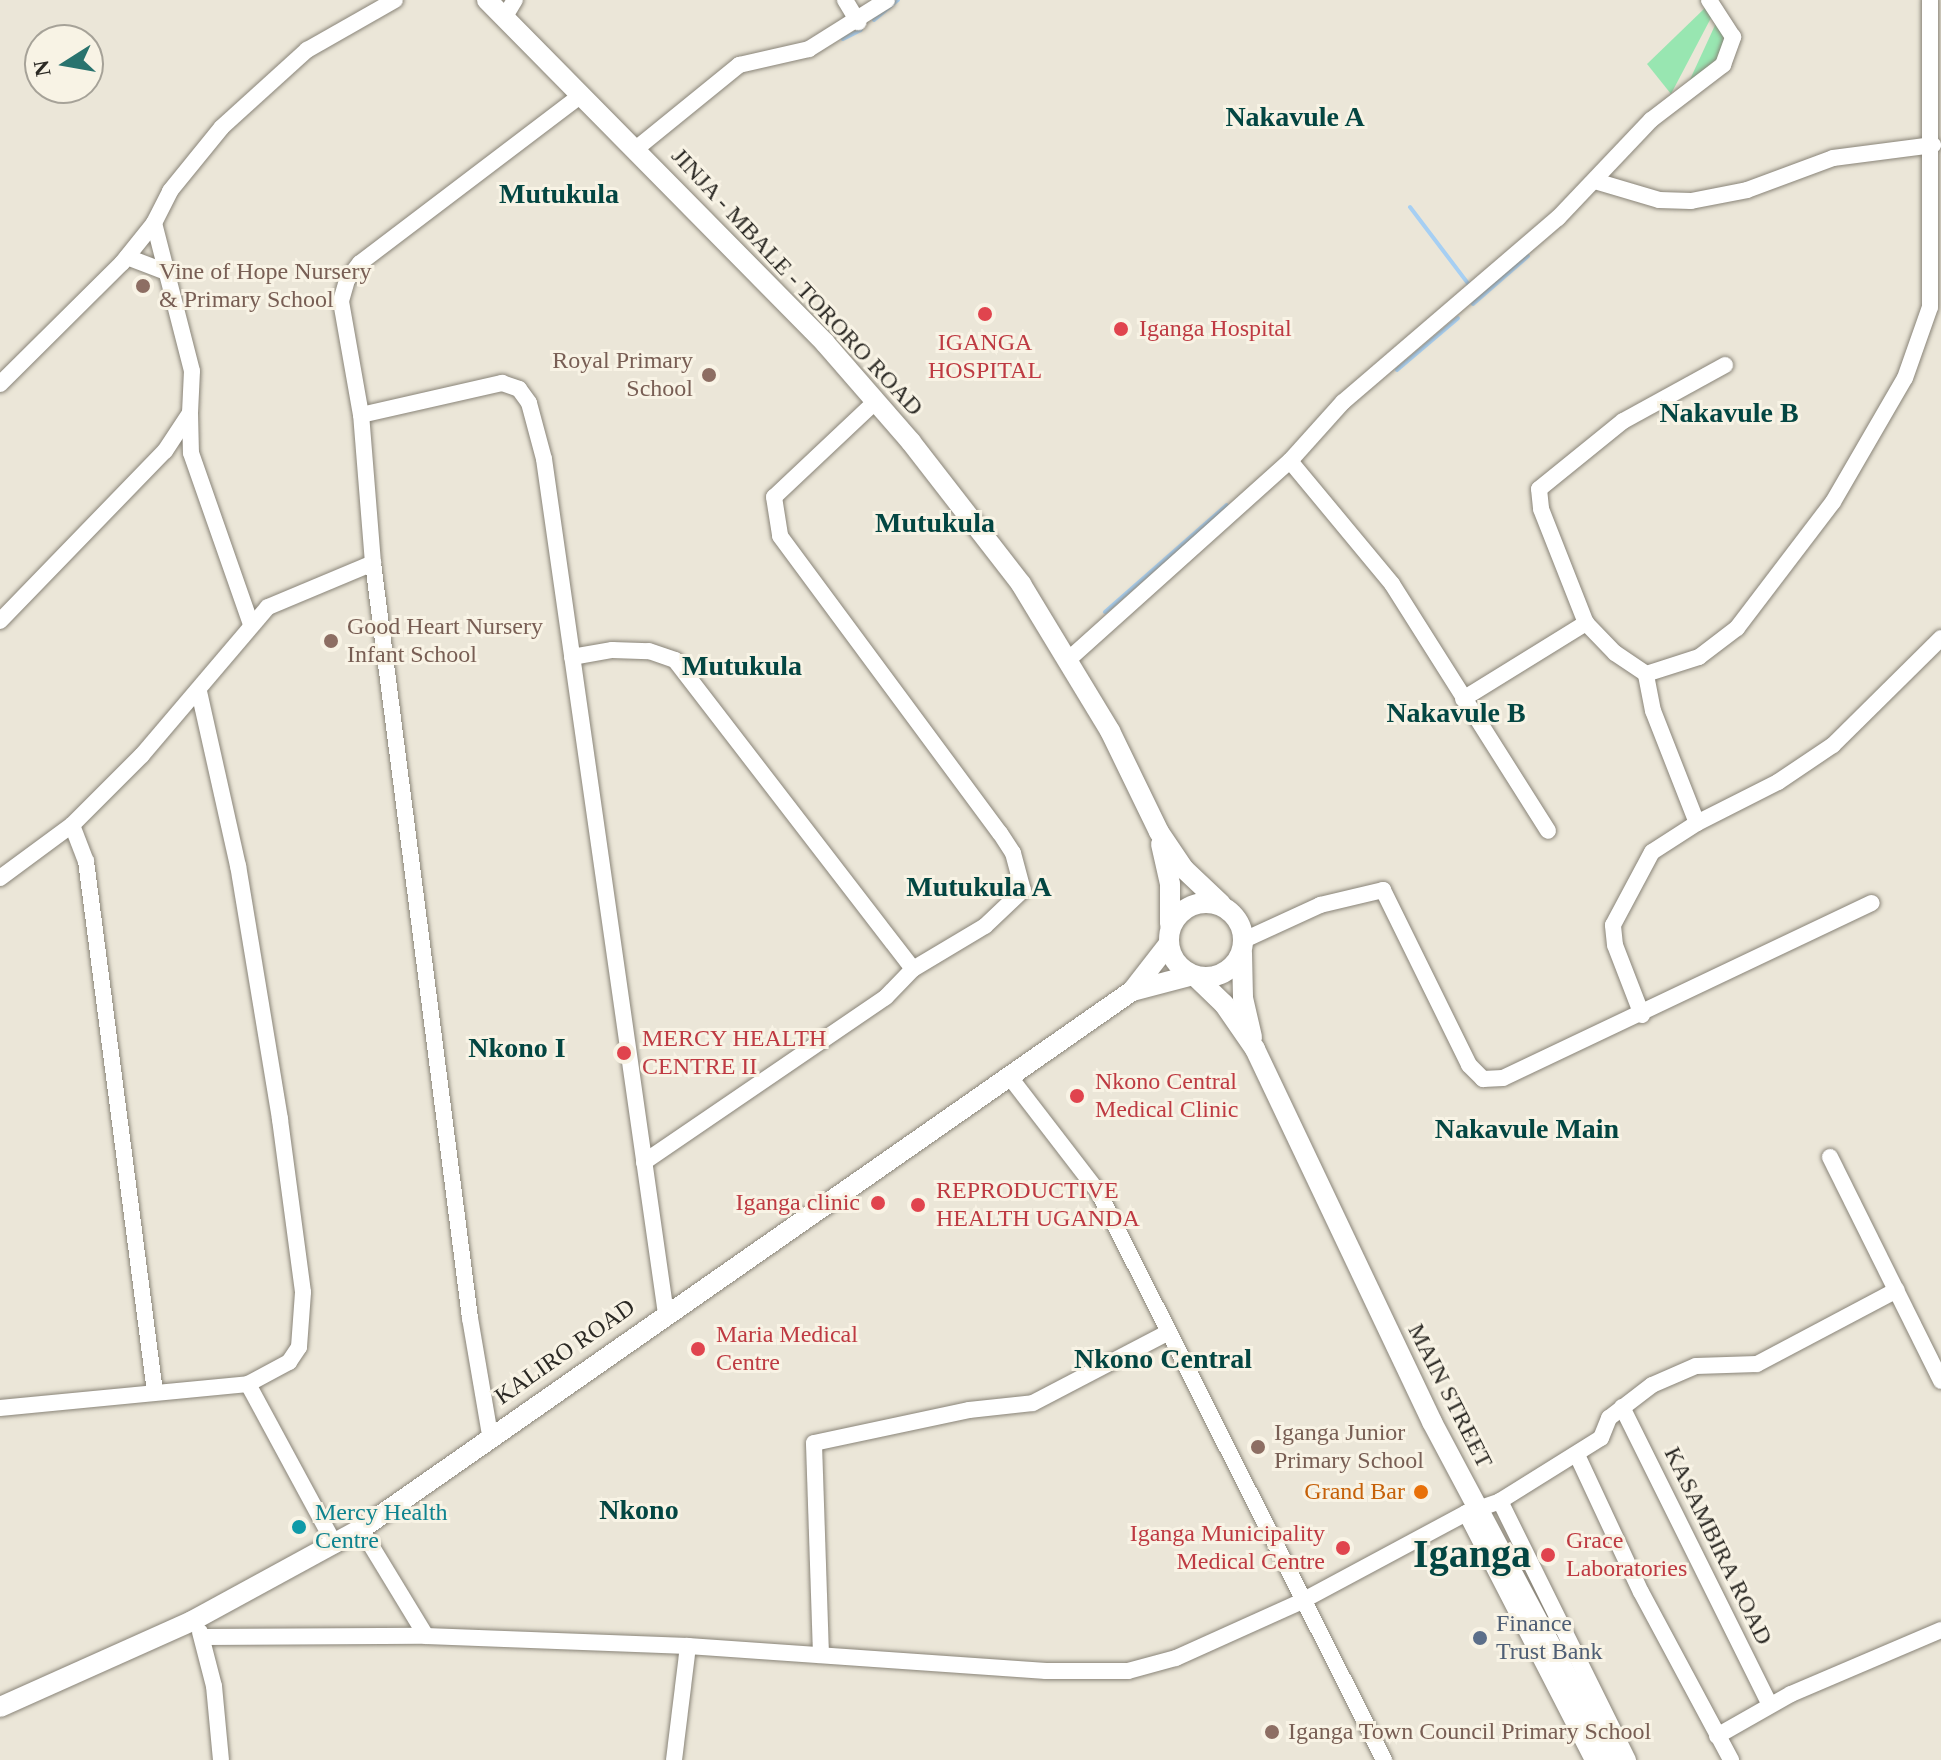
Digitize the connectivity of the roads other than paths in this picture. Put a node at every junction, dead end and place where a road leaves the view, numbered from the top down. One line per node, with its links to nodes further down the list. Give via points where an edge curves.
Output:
1 (395, 0): 13 (street, via 307,50 248,101 170,191)
2 (487, 0): 7 (main road, JINJA - MBALE - TORORO ROAD)
3 (845, 0): 8 (street)
4 (887, 0): 8 (street)
5 (1709, 0): 12 (street, via 1733,37 1729,57 1651,120)
6 (1930, 0): 10 (street)
7 (509, 9): 9 (main road, JINJA - MBALE - TORORO ROAD)
8 (858, 22): 11 (street, via 809,49 739,65)
9 (581, 95): 11 (main road, JINJA - MBALE - TORORO ROAD); 21 (street, via 360,263 347,280 341,301)
10 (1933, 145): 12 (street, via 1833,158 1747,190 1691,201 1659,200); 16 (street)
11 (637, 148): 19 (main road, JINJA - MBALE - TORORO ROAD)
12 (1595, 181): 22 (street, via 1343,402)
13 (154, 223): 14 (street); 15 (street)
14 (127, 257): 15 (street); 18 (street)
15 (166, 272): 20 (street, via 192,371)
16 (1936, 309): 30 (street, via 1905,378 1833,502 1737,628 1699,657)
17 (1725, 365): 25 (street, via 1623,421 1539,489 1541,509)
18 (0, 384)
19 (876, 401): 29 (main road, JINJA - MBALE - TORORO ROAD, via 987,536); 43 (street, via 774,497 780,536 1000,833 1013,853 1023,890 985,926)
20 (190, 413): 24 (street, via 165,451); 26 (street, via 191,453)
21 (361, 415): 23 (street); 28 (street, via 502,383 519,389 529,403 544,459)
22 (1290, 461): 29 (street); 32 (street, via 1392,584)
23 (373, 563): 26 (street, via 268,607); 59 (street, via 470,1318)
24 (0, 621)
25 (1586, 623): 30 (street, via 1615,653); 32 (street)
26 (251, 624): 31 (street)
27 (1941, 638): 33 (street, via 1833,745 1778,782)
28 (572, 657): 43 (street, via 649,651 675,660); 50 (street)
29 (1069, 659): 36 (main road, JINJA - MBALE - TORORO ROAD)
30 (1646, 674): 33 (street, via 1653,711)
31 (199, 692): 34 (street); 55 (street, via 238,866 303,1292 299,1347 289,1362)
32 (1463, 699): 35 (street)
33 (1697, 823): 46 (street, via 1652,852 1613,925 1615,945)
34 (72, 825): 37 (street); 56 (street, via 86,861)
35 (1548, 831)
36 (1159, 832): 39 (main road, JINJA - MBALE - TORORO ROAD, via 1184,869); 40 (main road, JINJA - MBALE - TORORO ROAD, via 1170,884)
37 (0, 878)
38 (1872, 903): 46 (street)
39 (1221, 904): 40 (main road, via 1196,907); 42 (main road, via 1238,919)
40 (1170, 924): 41 (main road)
41 (1167, 946): 44 (main road); 45 (main road, KALIRO ROAD)
42 (1243, 947): 44 (main road, via 1224,971); 46 (street, via 1320,905 1383,890 1469,1065 1483,1079 1503,1078); 47 (main road, via 1243,998)
43 (913, 969): 50 (street, via 886,997)
44 (1194, 978): 45 (main road, KALIRO ROAD); 47 (main road, via 1224,1004)
45 (1132, 991): 48 (main road, KALIRO ROAD)
46 (1642, 1015)
47 (1255, 1049): 62 (main road, MAIN STREET)
48 (1009, 1076): 52 (main road, KALIRO ROAD); 53 (street, via 1099,1193)
49 (1830, 1157): 51 (street)
50 (644, 1162): 52 (street)
51 (1897, 1290): 54 (street); 57 (street, via 1757,1364 1696,1366 1652,1385)
52 (666, 1314): 59 (main road, KALIRO ROAD)
53 (1167, 1333): 65 (street); 70 (street, via 1033,1403 969,1410 814,1443)
54 (1941, 1381)
55 (248, 1384): 56 (street); 64 (street)
56 (155, 1392): 58 (street)
57 (1622, 1407): 60 (street, via 1609,1418 1601,1438); 71 (street, KASAMBIRA ROAD)
58 (0, 1408)
59 (490, 1435): 63 (main road, KALIRO ROAD)
60 (1577, 1455): 61 (street); 73 (street)
61 (1500, 1501): 62 (street); 79 (street)
62 (1472, 1511): 65 (street); 77 (street, MAIN STREET); 78 (main road, MAIN STREET)
63 (361, 1529): 64 (main road, KALIRO ROAD); 68 (street)
64 (335, 1545): 66 (main road, KALIRO ROAD)
65 (1302, 1601): 70 (street, via 1176,1658 1128,1671 1046,1671); 76 (street)
66 (198, 1629): 68 (street); 72 (main road, KALIRO ROAD); 74 (street)
67 (1941, 1630): 71 (street)
68 (426, 1636): 69 (street)
69 (688, 1646): 70 (street); 75 (street)
70 (821, 1655)
71 (1770, 1705): 73 (street)
72 (0, 1707)
73 (1717, 1736): 80 (street)
74 (221, 1760)
75 (674, 1760)
76 (1384, 1760)
77 (1593, 1760)
78 (1612, 1760)
79 (1628, 1760)
80 (1731, 1760)

